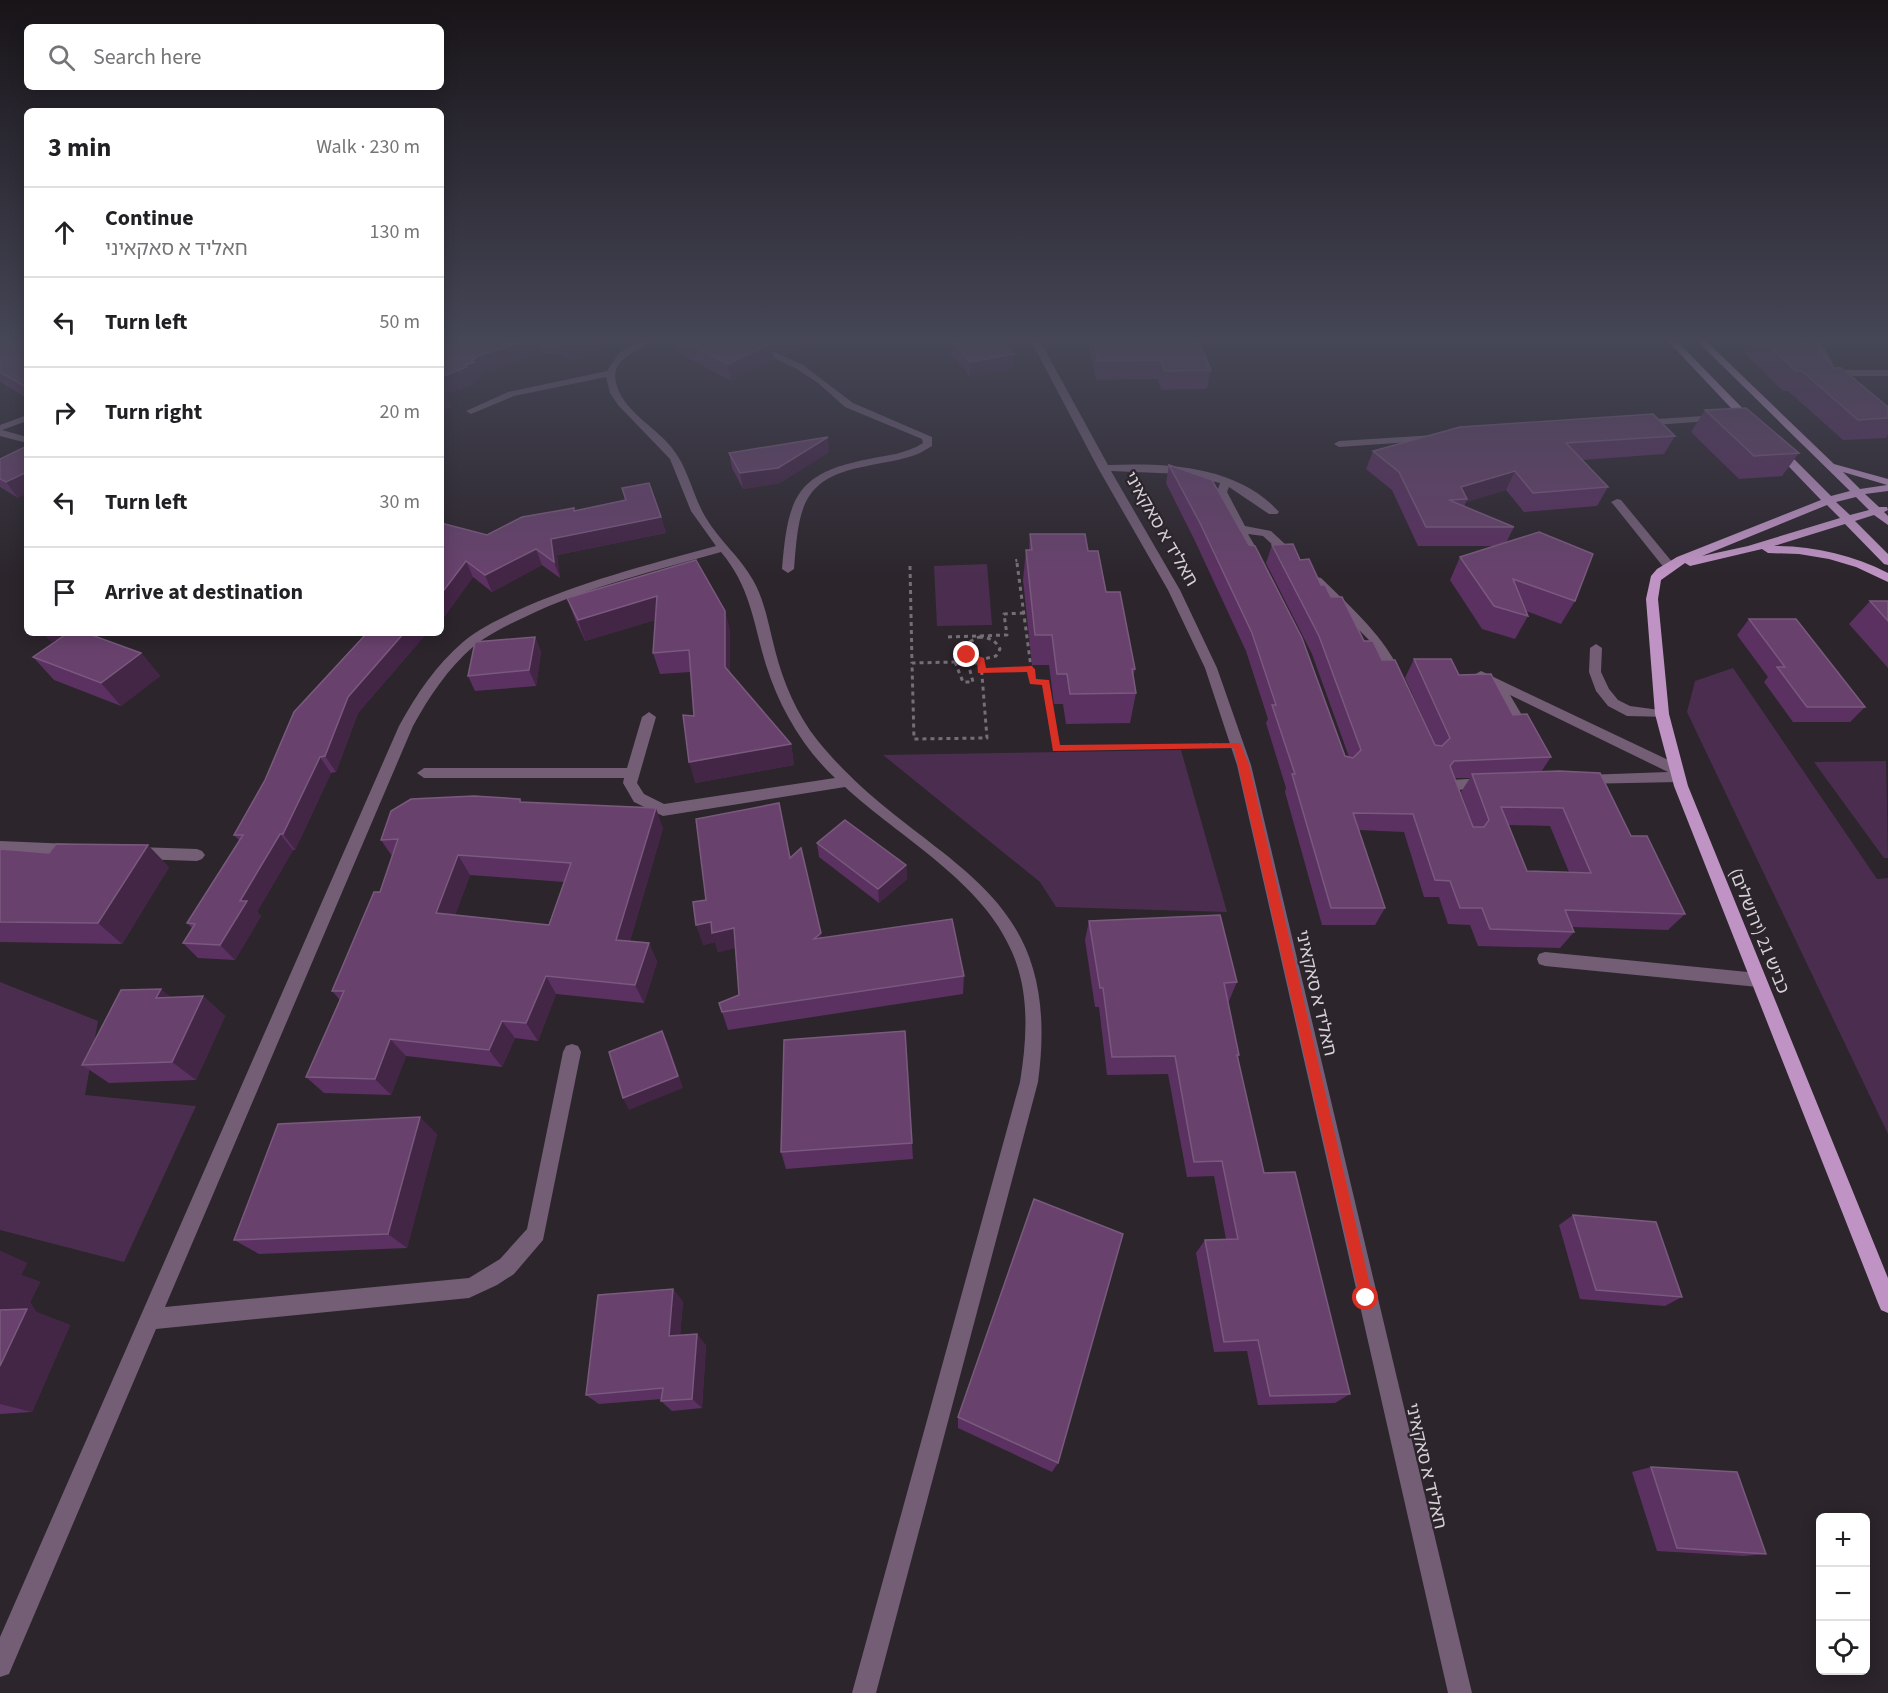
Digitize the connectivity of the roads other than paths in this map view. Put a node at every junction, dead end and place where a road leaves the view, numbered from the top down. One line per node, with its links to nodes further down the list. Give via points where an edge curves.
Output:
1 (636, 418): 29 (street, via 675,459 699,516)
2 (878, 418): 34 (street, via 927,436 928,444 914,453 820,477 805,494 793,520)
3 (1076, 418): 17 (street, חאליד א סאקאיני)
4 (1715, 418): 8 (street)
5 (1747, 418): 11 (main road)
6 (1782, 418): 16 (main road)
7 (24, 419): 9 (street)
8 (1625, 424)
9 (0, 428)
10 (0, 433): 13 (street)
11 (1762, 433)
12 (1446, 437): 15 (street)
13 (24, 439)
14 (1770, 441): 22 (main road)
15 (1339, 444)
16 (1831, 465): 19 (main road); 21 (main road)
17 (1103, 468): 18 (street, via 1169,470); 61 (street, חאליד א סאקאיני, via 1174,590 1211,668 1244,765)
18 (1226, 482): 25 (street); 28 (street, via 1222,492)
19 (1888, 482)
20 (1888, 488): 21 (main road, כביש 21 (ירושלים))
21 (1858, 492): 22 (main road, כביש 21 (ירושלים)); 24 (main road)
22 (1830, 500): 26 (main road); 33 (main road, כביש 21 (ירושלים), via 1709,547)
23 (1617, 502): 33 (street)
24 (1883, 510): 26 (main road); 27 (main road)
25 (1273, 512)
26 (1848, 520): 30 (main road); 32 (main road)
27 (1888, 522)
28 (1240, 530): 31 (street); 39 (street, via 1267,533 1275,539 1373,637)
29 (723, 548): 47 (street, via 753,591 776,673 792,707 813,743); 58 (street, via 605,582 530,609 467,645 422,696)
30 (1750, 549): 33 (main road); 35 (main road, via 1832,555)
31 (1256, 557)
32 (1888, 561)
33 (1669, 567): 40 (main road, כביש 21 (ירושלים), via 1655,579 1652,598)
34 (788, 569)
35 (1888, 578)
36 (1596, 648): 40 (street, via 1595,672 1612,703 1628,711)
37 (1481, 675): 38 (street)
38 (1497, 682): 42 (street); 45 (street)
39 (1400, 686)
40 (1662, 714): 45 (main road, כביש 21 (ירושלים))
41 (649, 717): 44 (street)
42 (1519, 722)
43 (424, 773): 44 (street)
44 (633, 773): 47 (street, via 630,783 639,798 663,810)
45 (1677, 773): 46 (street); 55 (main road, כביש 21 (ירושלים))
46 (1575, 780)
47 (847, 781): 60 (street, via 965,879 1013,936 1027,972 1034,1008 1035,1045 1029,1082)
48 (1506, 783): 49 (street, via 1449,785)
49 (1457, 806)
50 (0, 847): 51 (street)
51 (83, 851)
52 (117, 852): 53 (street)
53 (197, 855)
54 (1545, 959): 55 (street)
55 (1758, 980): 57 (main road, כביש 21 (ירושלים))
56 (572, 1052): 58 (street, via 536,1233 510,1266 492,1279 469,1288)
57 (1888, 1303)
58 (150, 1319): 59 (street)
59 (0, 1665)
60 (864, 1693)
61 (1460, 1693)

